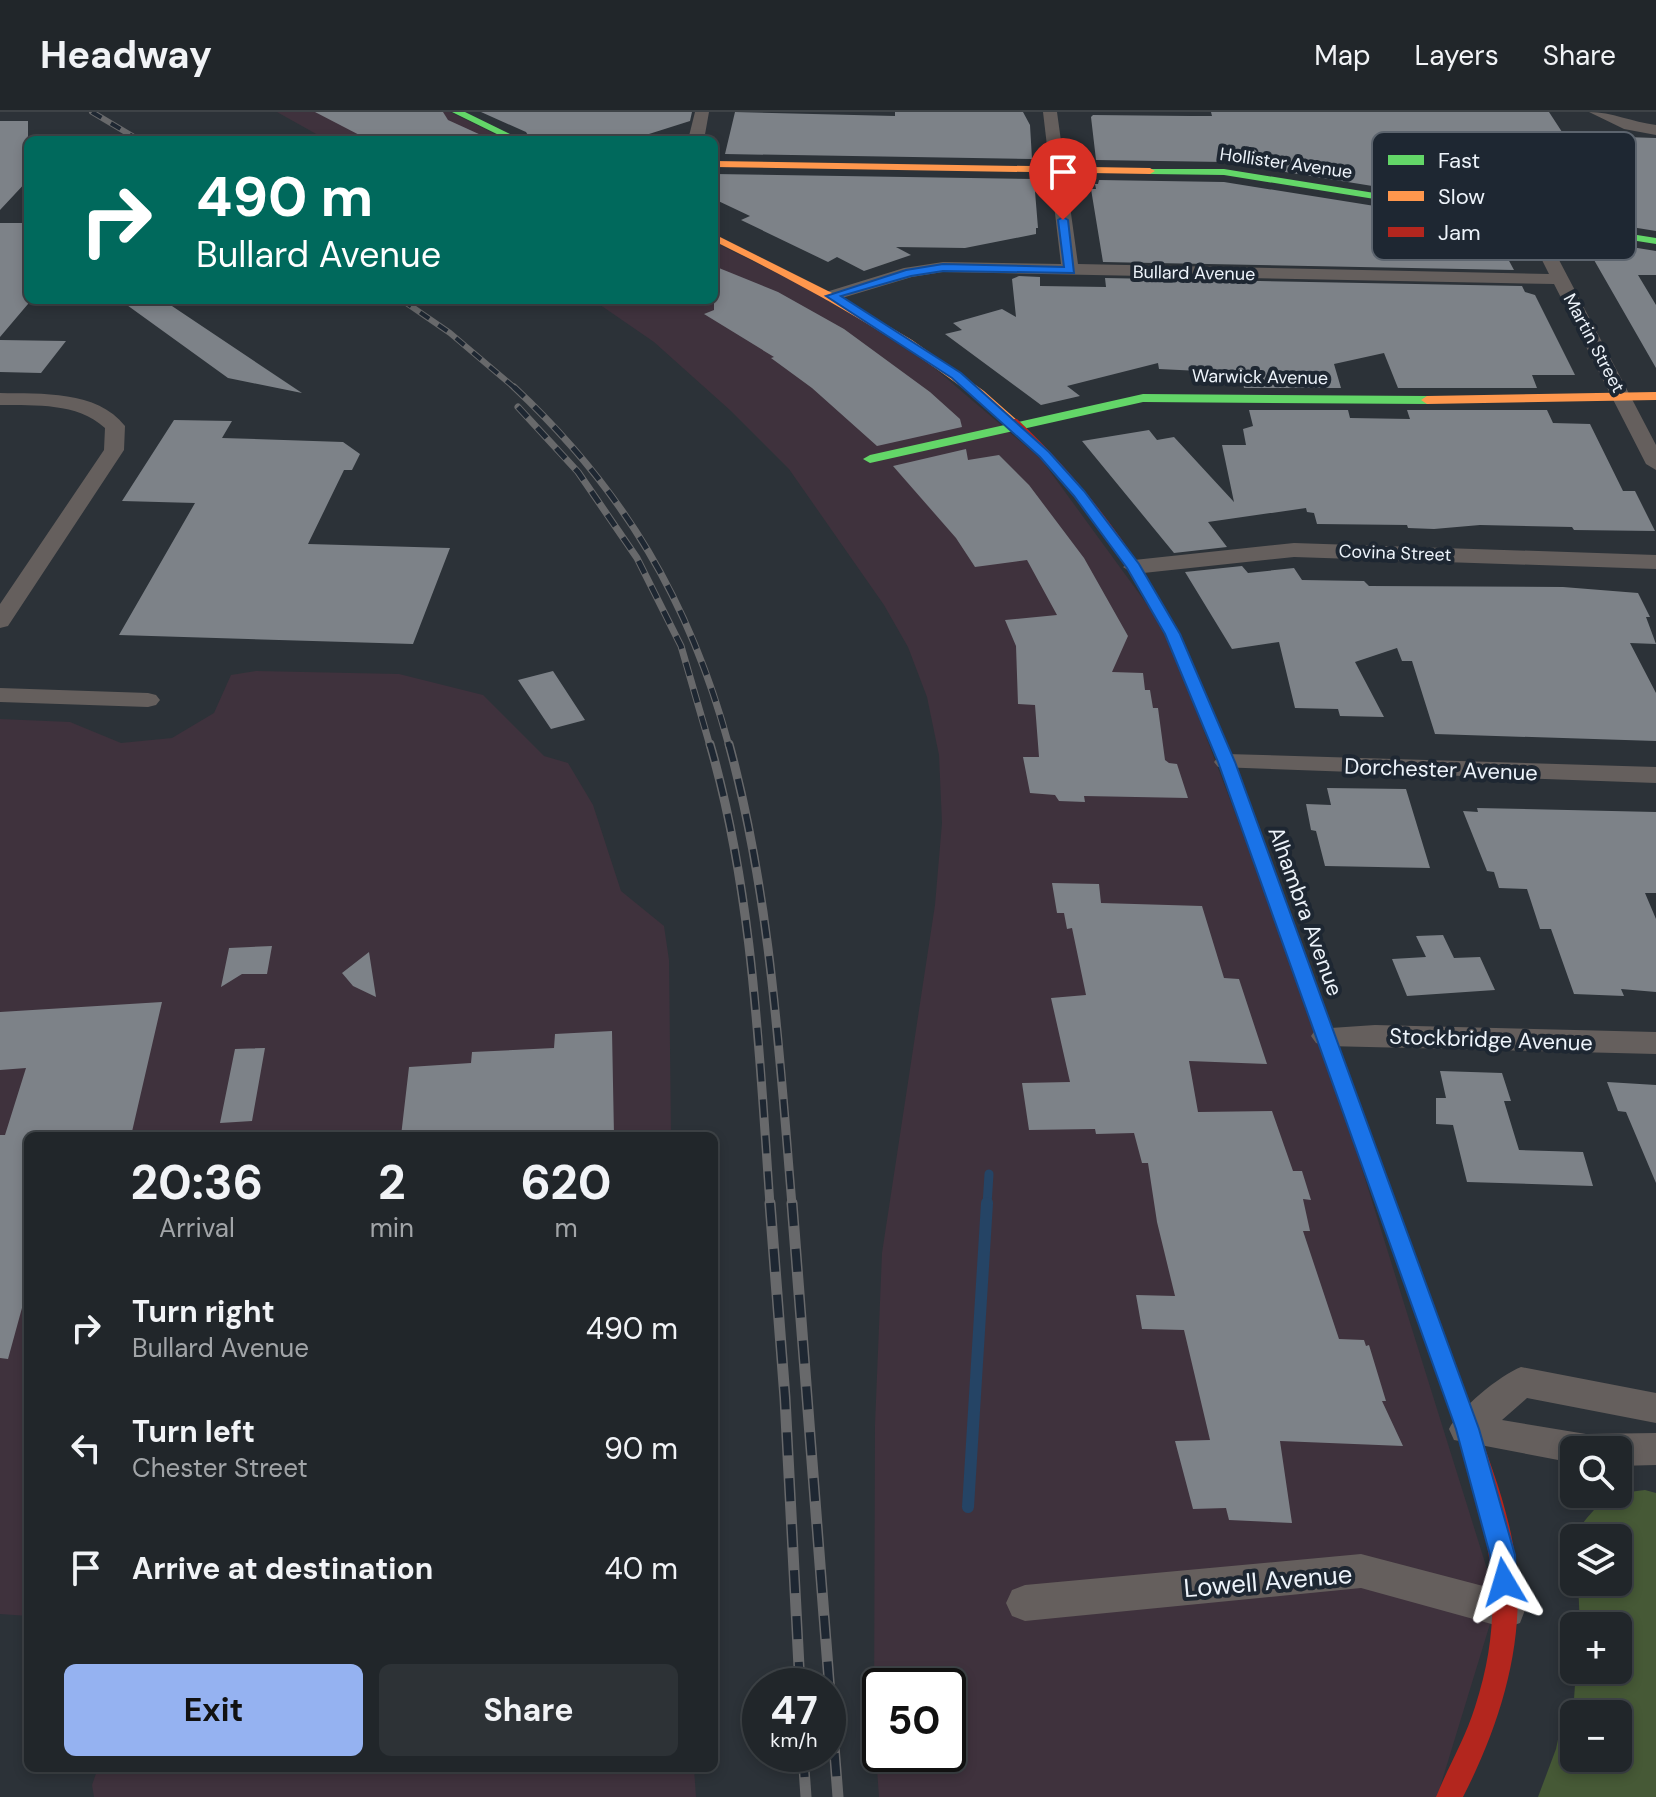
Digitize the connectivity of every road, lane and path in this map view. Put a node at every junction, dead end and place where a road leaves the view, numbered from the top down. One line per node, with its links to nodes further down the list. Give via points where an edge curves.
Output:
1 (457, 112): 6 (main road)
2 (702, 112): 7 (street)
3 (1050, 112): 9 (street)
4 (1596, 112): 5 (street)
5 (1656, 130)
6 (508, 136)
7 (697, 136)
8 (718, 164): 9 (main road, Hollister Avenue)
9 (1056, 169): 10 (main road, Hollister Avenue, via 1224,172); 15 (street)
10 (1372, 196)
11 (1636, 238): 13 (main road, Hollister Avenue)
12 (718, 239): 17 (main road, Alhambra Avenue)
13 (1656, 241)
14 (1550, 260): 16 (street, Martin Street)
15 (1070, 270): 16 (street, Bullard Avenue); 17 (street, Bullard Avenue, via 943,267)
16 (1560, 279): 19 (street, Martin Street)
17 (832, 296): 21 (main road, Alhambra Avenue, via 957,375)
18 (1656, 396): 19 (main road, Warwick Avenue)
19 (1623, 397): 21 (main road, Warwick Avenue, via 1143,398); 23 (street, Martin Street)
20 (0, 399): 26 (street, via 50,400 95,409 115,426 114,450)
21 (1015, 425): 22 (main road, Warwick Avenue); 25 (main road, Alhambra Avenue, via 1061,471)
22 (870, 459)
23 (1656, 464)
24 (1656, 562): 25 (street, Covina Street, via 1294,550)
25 (1134, 567): 29 (main road, Alhambra Avenue, via 1173,634)
26 (0, 621)
27 (0, 695): 28 (street)
28 (148, 700)
29 (1227, 762): 30 (street, Dorchester Avenue); 31 (main road, Alhambra Avenue)
30 (1656, 775)
31 (1326, 1036): 32 (street, Stockbridge Avenue); 34 (main road, Alhambra Avenue)
32 (1656, 1043)
33 (1656, 1408): 34 (street, via 1521,1382)
34 (1467, 1429): 35 (street, via 1543,1443); 37 (main road, Alhambra Avenue, via 1503,1555)
35 (1650, 1452)
36 (1025, 1603): 37 (street, Lowell Avenue, via 1361,1571)
37 (1506, 1610): 38 (main road, Alhambra Avenue, via 1491,1705 1466,1770)
38 (1449, 1797)

